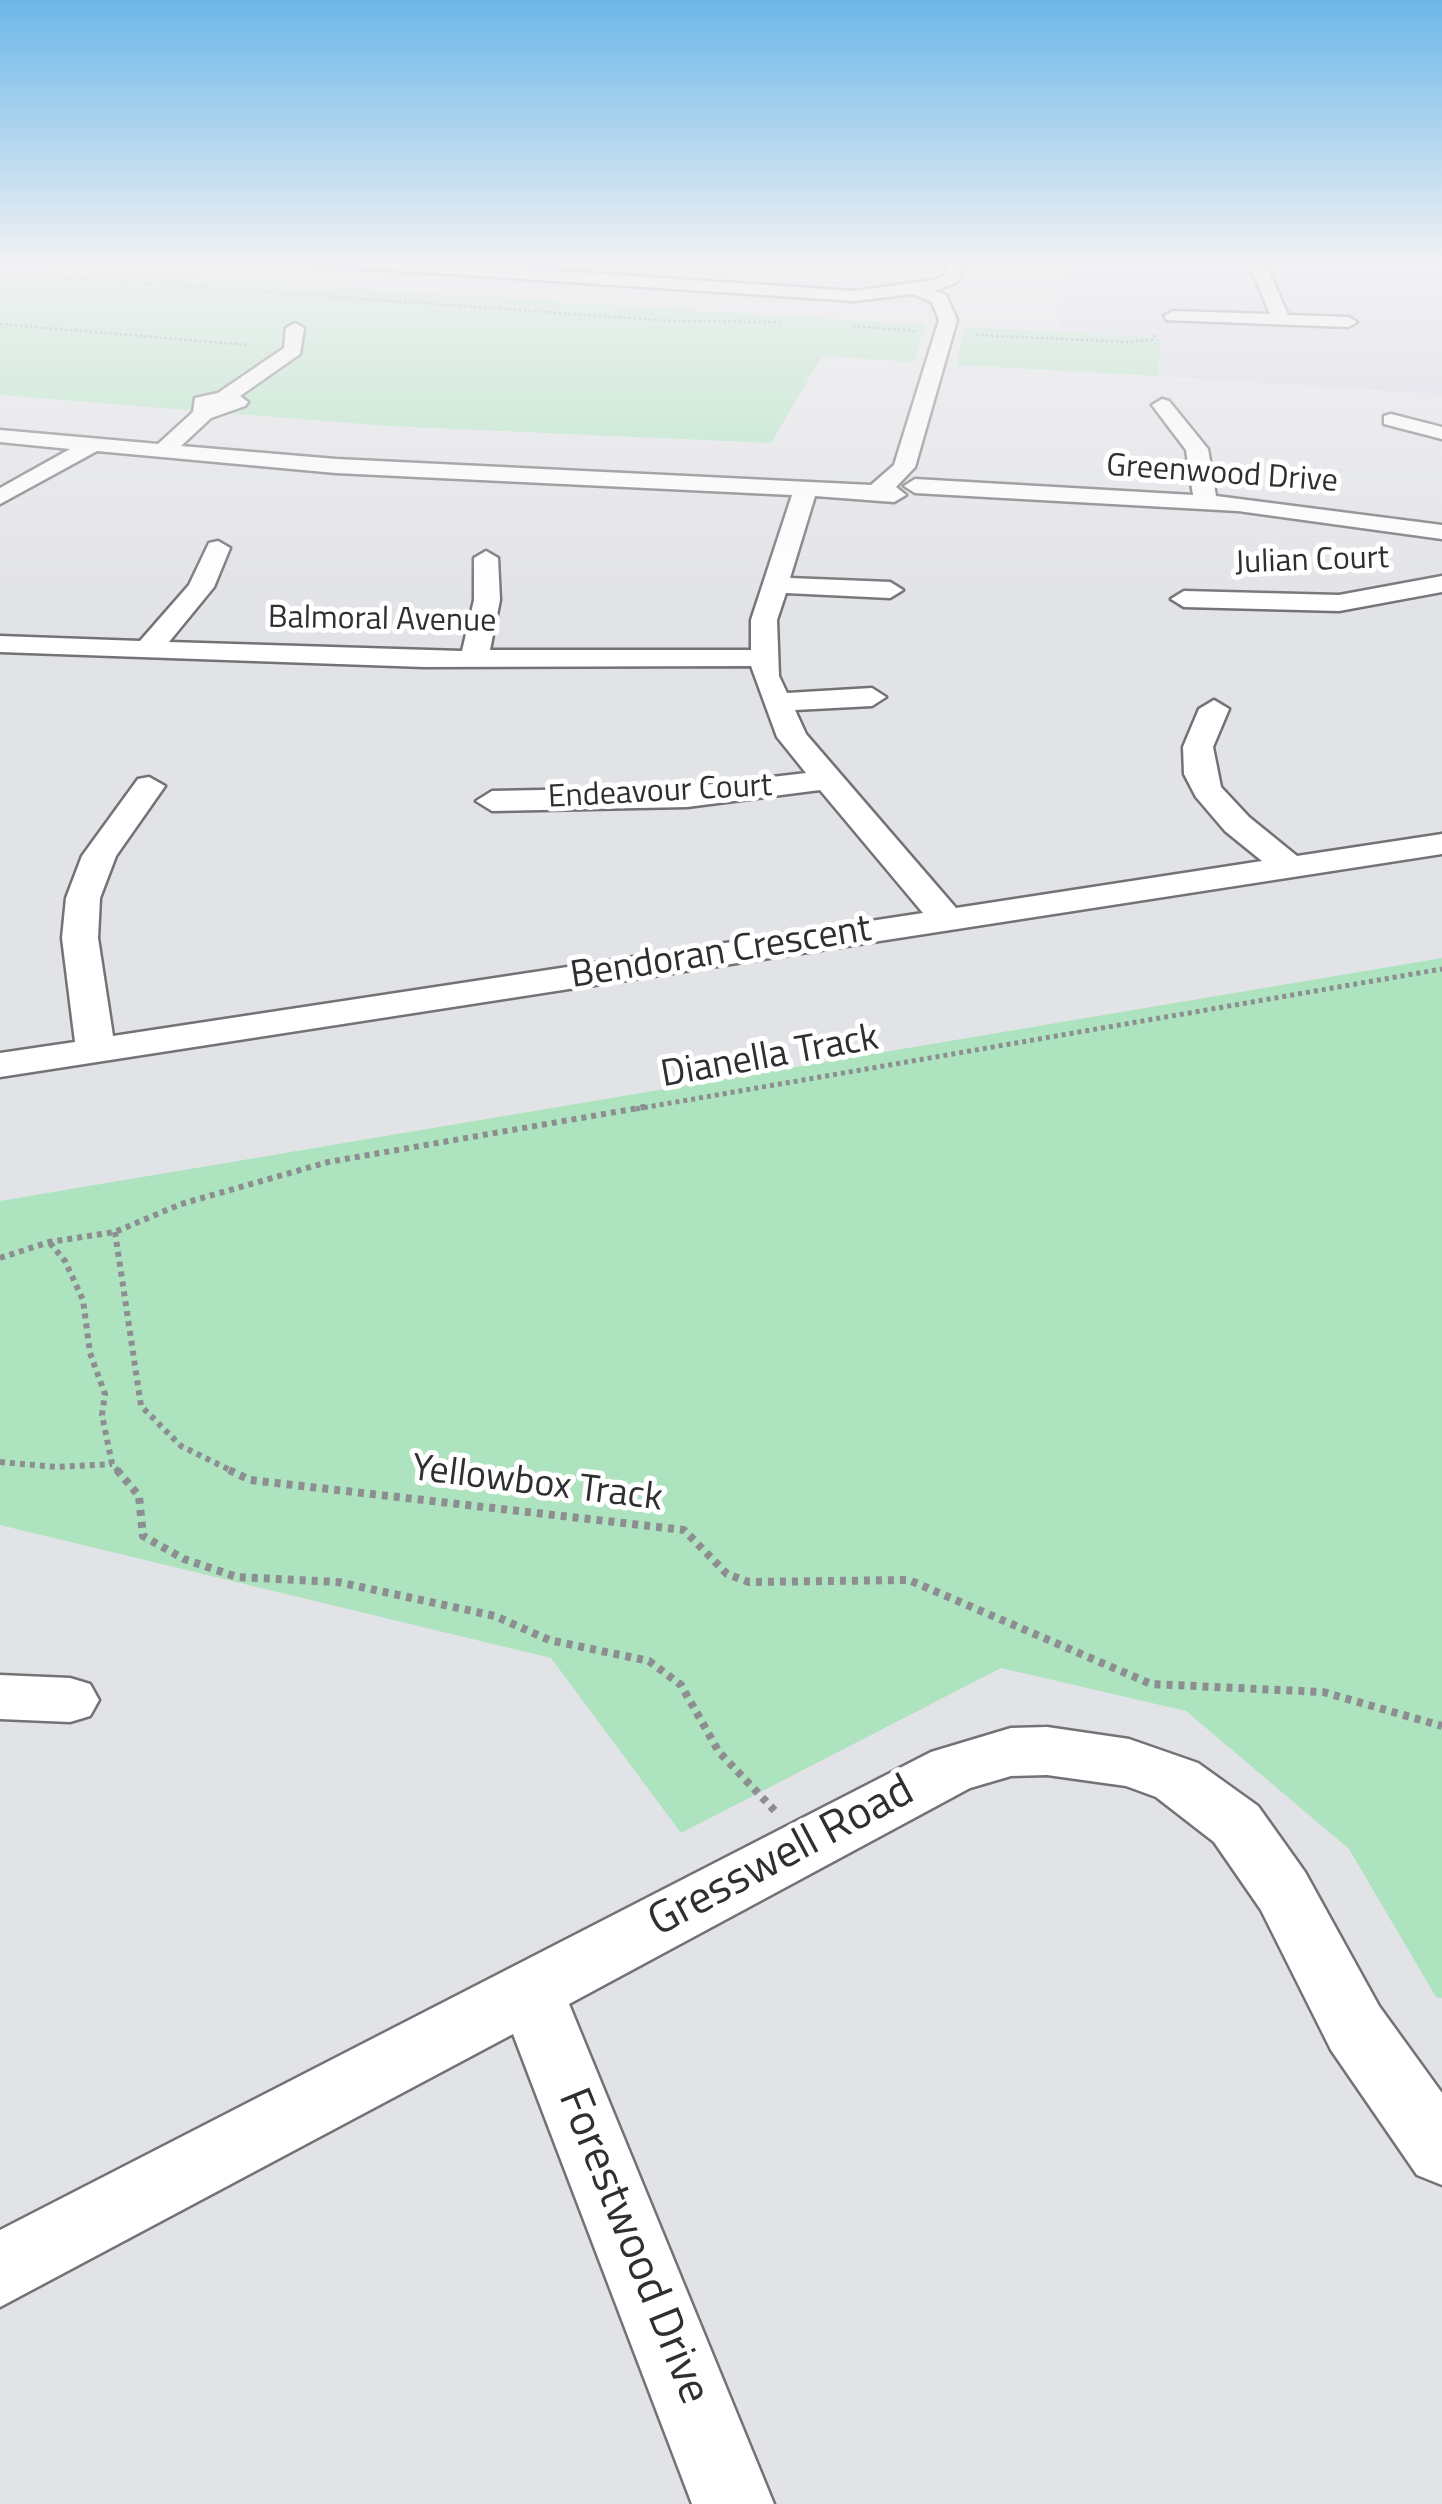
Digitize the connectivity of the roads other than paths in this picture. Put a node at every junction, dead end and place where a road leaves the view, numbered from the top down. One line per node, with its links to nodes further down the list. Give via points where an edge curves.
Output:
1 (254, 377): 8 (street, via 224,398 238,402 204,414)
2 (931, 377): 9 (street)
3 (1162, 405): 12 (street, via 1197,449)
4 (1391, 420): 5 (street)
5 (1442, 433)
6 (0, 436): 7 (street, Greenwood Drive)
7 (92, 444): 8 (street, Greenwood Drive); 11 (street)
8 (161, 452): 10 (street, Greenwood Drive)
9 (900, 485): 10 (street, Greenwood Drive); 12 (street, Greenwood Drive)
10 (806, 486): 19 (street)
11 (0, 498)
12 (1206, 502): 14 (street, Greenwood Drive)
13 (1442, 507): 14 (street)
14 (1417, 527): 15 (street, Greenwood Drive)
15 (1442, 532)
16 (218, 548): 23 (street, via 201,587)
17 (486, 558): 25 (street, via 487,600)
18 (1442, 584): 21 (street, Julian Court, via 1339,603)
19 (774, 585): 20 (street); 24 (street)
20 (890, 590)
21 (1184, 600)
22 (0, 644): 23 (street, Balmoral Avenue)
23 (148, 649): 25 (street, Balmoral Avenue)
24 (762, 658): 25 (street, Balmoral Avenue); 27 (street)
25 (474, 659)
26 (872, 697): 27 (street)
27 (776, 702): 29 (street)
28 (1214, 710): 33 (street, via 1198,747 1207,790)
29 (826, 780): 31 (street, Endeavour Court, via 687,797); 34 (street)
30 (149, 786): 35 (street, via 99,856 83,898 80,938)
31 (492, 801)
32 (1442, 844): 33 (street, Bendoran Crescent)
33 (1290, 867): 34 (street, Bendoran Crescent)
34 (947, 919): 35 (street, Bendoran Crescent)
35 (96, 1050): 36 (street, Bendoran Crescent)
36 (0, 1065)
37 (6, 1686): 38 (street)
38 (70, 1700)
39 (530, 1990): 40 (street, Gresswell Road, via 952,1769 1011,1752 1129,1762 1177,1780 1236,1824 1259,1852 1355,2028); 41 (street, Gresswell Road); 42 (street, Forestwood Drive)
40 (1442, 2150)
41 (0, 2270)
42 (733, 2504)

